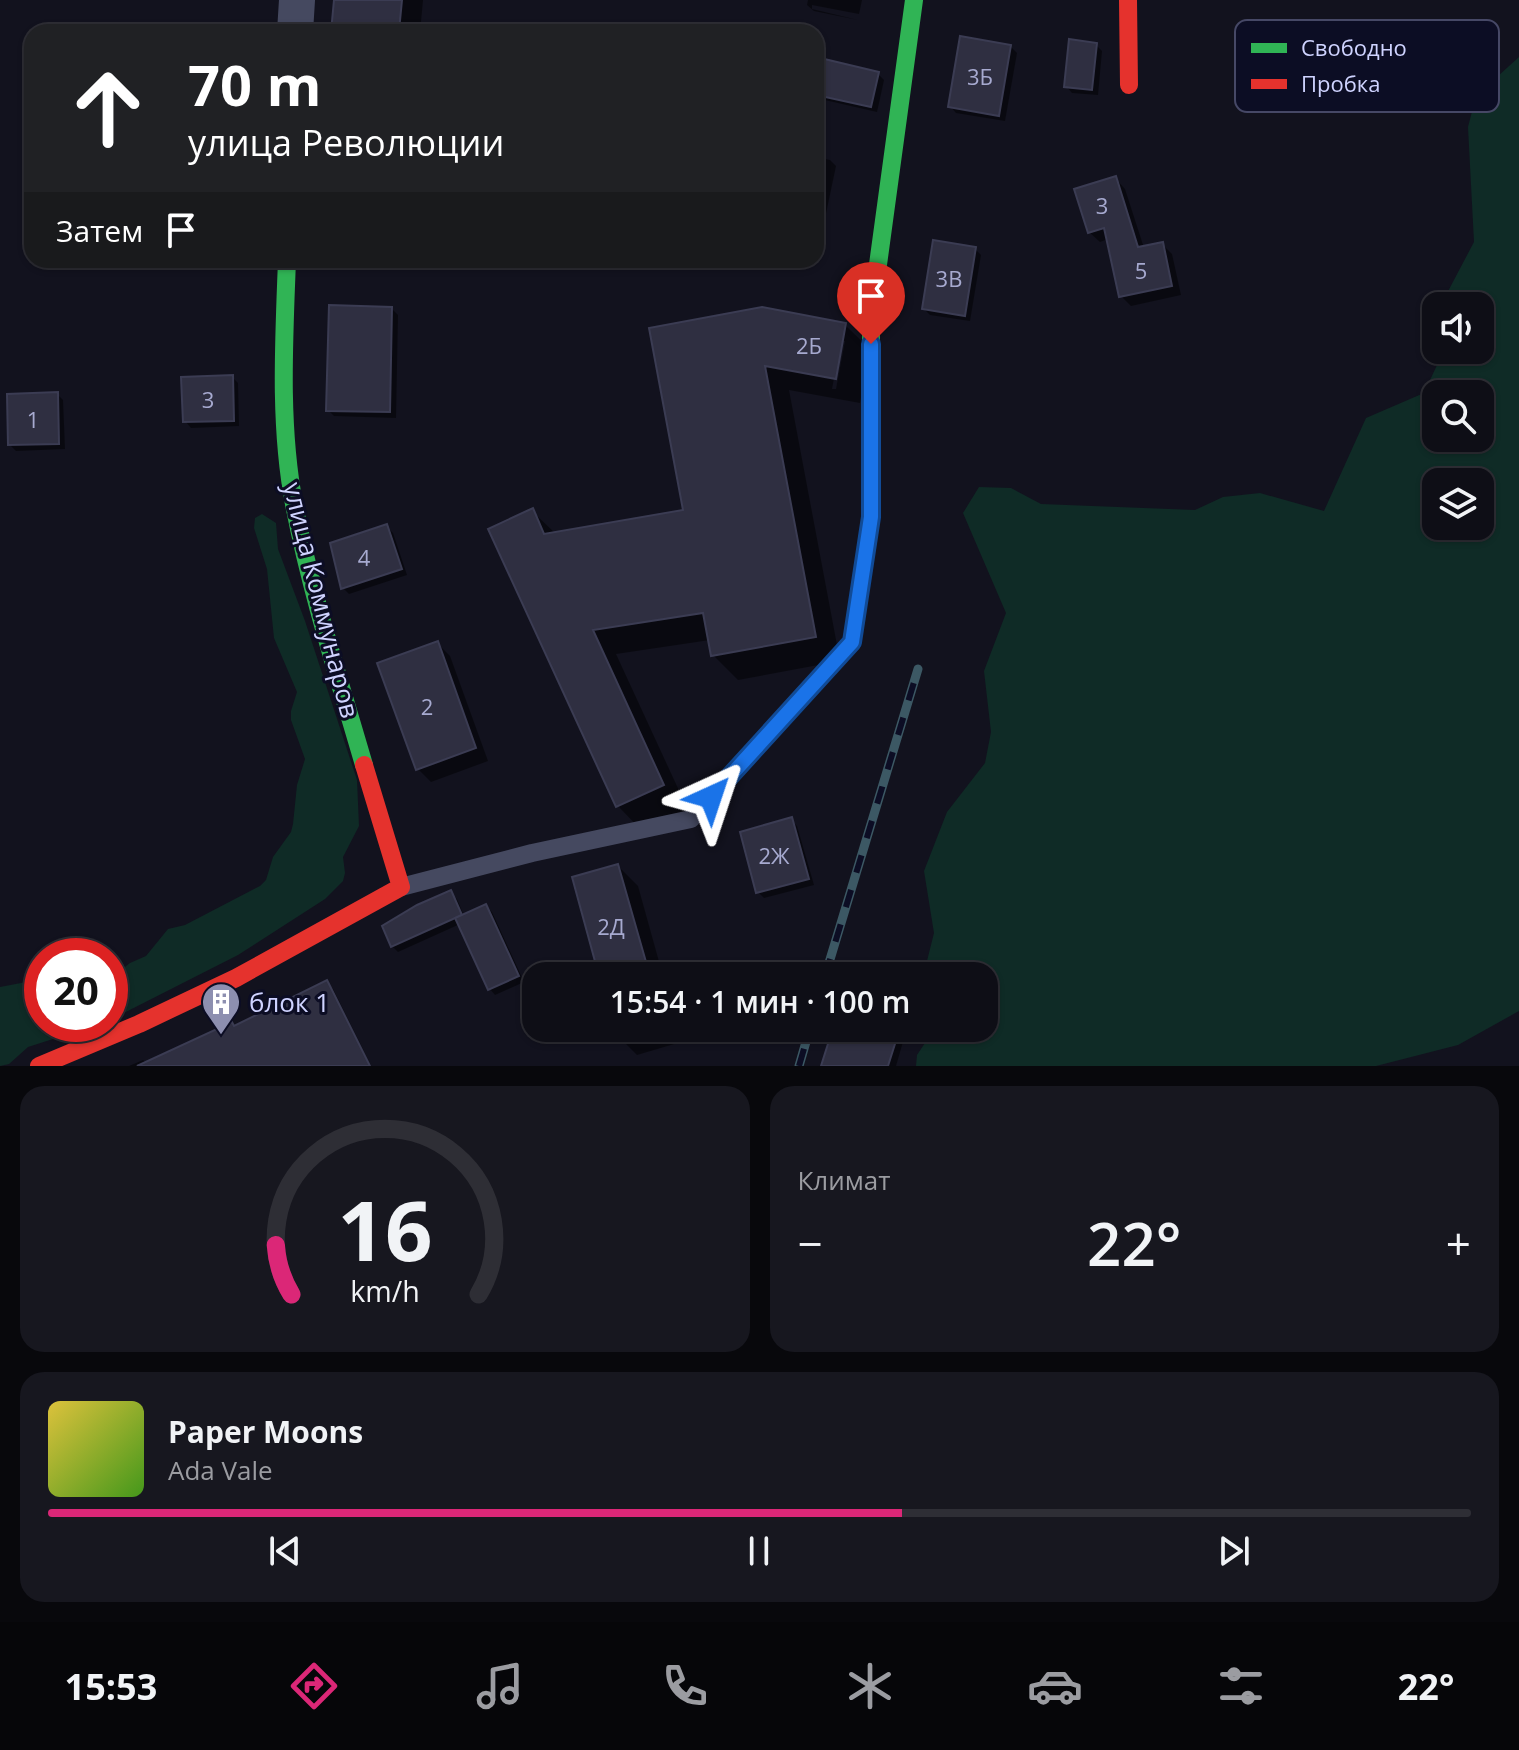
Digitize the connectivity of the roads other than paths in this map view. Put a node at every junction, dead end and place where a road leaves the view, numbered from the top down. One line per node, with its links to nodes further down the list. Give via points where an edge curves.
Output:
1 (297, 0): 4 (street)
2 (914, 0): 7 (street, via 871,316)
3 (1128, 0): 5 (street)
4 (296, 24)
5 (1129, 85)
6 (287, 268): 8 (street, улица Коммунаров, via 282,385 294,503 331,654)
7 (871, 517): 8 (lane, via 852,642 691,819)
8 (401, 887): 9 (street, via 236,978)
9 (39, 1066)

